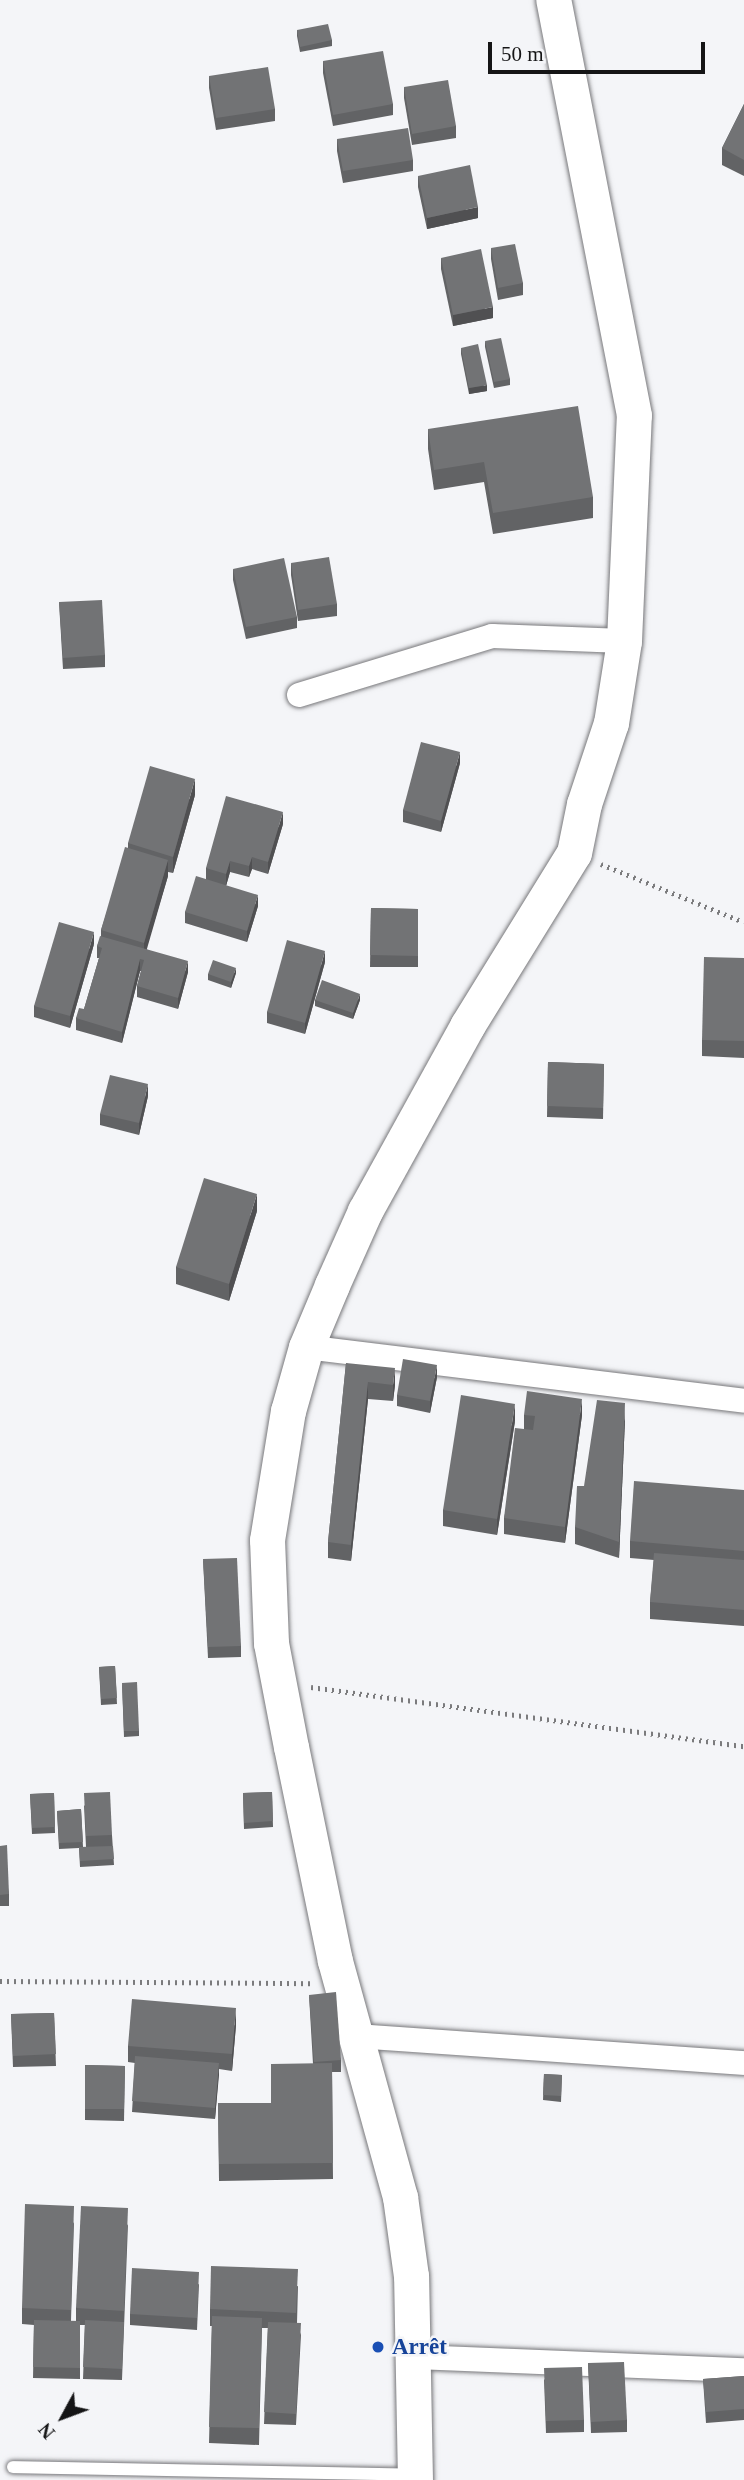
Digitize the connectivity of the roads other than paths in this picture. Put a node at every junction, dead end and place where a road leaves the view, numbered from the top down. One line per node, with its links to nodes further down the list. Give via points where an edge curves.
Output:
1 (553, 0): 2 (street, via 634,415)
2 (624, 641): 3 (street, via 492,636); 4 (street, via 611,723 584,804 574,853 467,1026 394,1157)
3 (299, 695)
4 (306, 1347): 5 (street); 6 (street, via 288,1411 267,1539 271,1643)
5 (744, 1401)
6 (356, 2036): 7 (street); 8 (street, via 400,2197 411,2276)
7 (744, 2063)
8 (415, 2357): 9 (street); 12 (street)
9 (744, 2370)
10 (13, 2467): 11 (lane)
11 (171, 2475): 12 (lane)
12 (415, 2477)

